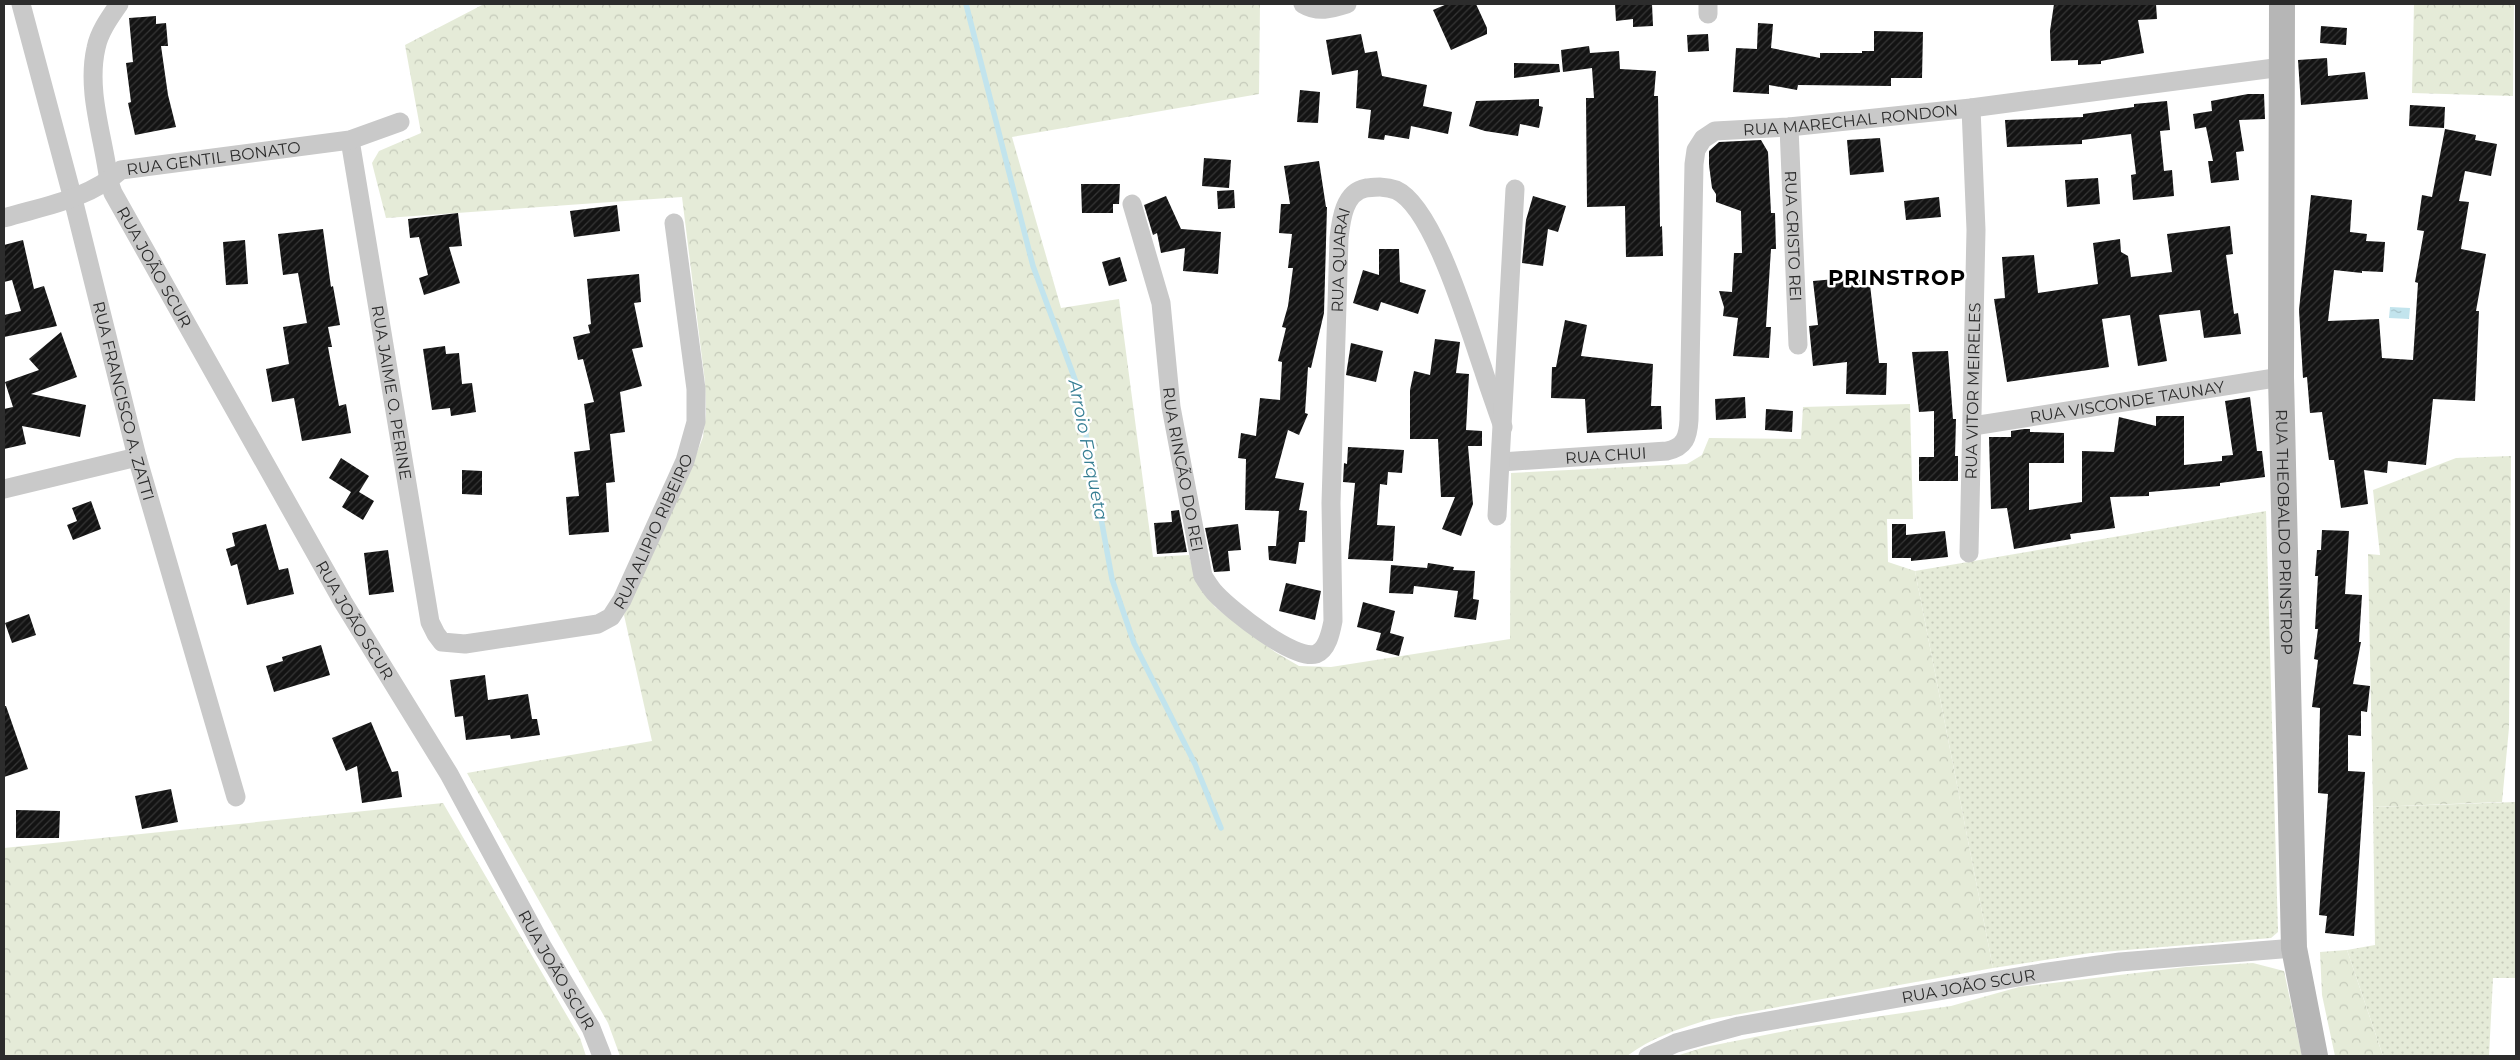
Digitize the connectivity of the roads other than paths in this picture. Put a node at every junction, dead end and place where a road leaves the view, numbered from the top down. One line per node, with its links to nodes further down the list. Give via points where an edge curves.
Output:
1 (21, 4): 13 (street, RUA FRANCISCO A. ZATTI)
2 (120, 4): 11 (street, RUA JOÃO SCUR, via 107,21 96,47 93,90)
3 (1303, 4): 4 (street, via 1328,10)
4 (1347, 4)
5 (2282, 4): 6 (street, RUA THEOBALDO PRINSTROP)
6 (2282, 67): 7 (street, RUA MARECHAL RONDON); 18 (street, RUA THEOBALDO PRINSTROP)
7 (1971, 108): 9 (street, RUA MARECHAL RONDON); 21 (street, RUA VITOR MEIRELES, via 1976,230)
8 (400, 122): 10 (street, RUA GENTIL BONATO)
9 (1789, 127): 17 (street, RUA CRISTO REI); 19 (street, RUA MARECHAL RONDON, via 1715,131 1703,139 1696,150)
10 (350, 140): 11 (street, RUA GENTIL BONATO, via 121,170); 28 (street, RUA JAIME O. PERINE, via 430,622)
11 (109, 182): 13 (street, RUA GENTIL BONATO); 31 (street, RUA JOÃO SCUR, via 343,602 449,774 543,948 591,1028)
12 (1515, 189): 20 (street)
13 (73, 199): 15 (street, RUA GENTIL BONATO); 22 (street, RUA FRANCISCO A. ZATTI)
14 (1132, 204): 27 (street, RUA RINCÃO DO REI, via 1162,303 1171,407 1203,576 1214,593 1245,620 1286,646 1316,654 1324,648)
15 (4, 218)
16 (674, 223): 28 (street, RUA ALIPIO RIBEIRO, via 696,389 696,422 685,460 622,600 611,617 598,624 464,644)
17 (1798, 345)
18 (2281, 377): 21 (street, RUA VISCONDE TAUNAY); 30 (street, RUA THEOBALDO PRINSTROP)
19 (1689, 420): 23 (street, RUA CHUI, via 1685,442 1667,451)
20 (1503, 426): 23 (street); 27 (street, RUA QUARAI, via 1453,284 1432,236 1411,202 1397,190 1382,186 1362,189 1348,200 1341,216 1339,238 1330,503 1333,621)
21 (1973, 426): 26 (street, RUA VITOR MEIRELES)
22 (137, 457): 24 (street); 29 (street, RUA FRANCISCO A. ZATTI)
23 (1500, 462): 25 (street)
24 (4, 489)
25 (1497, 516)
26 (1969, 553)
27 (1330, 636)
28 (442, 642)
29 (236, 796)
30 (2294, 948): 32 (street, RUA JOÃO SCUR, via 2120,962 2041,973 1738,1026 1676,1043); 33 (street, RUA THEOBALDO PRINSTROP)
31 (602, 1056)
32 (1648, 1056)
33 (2315, 1056)

